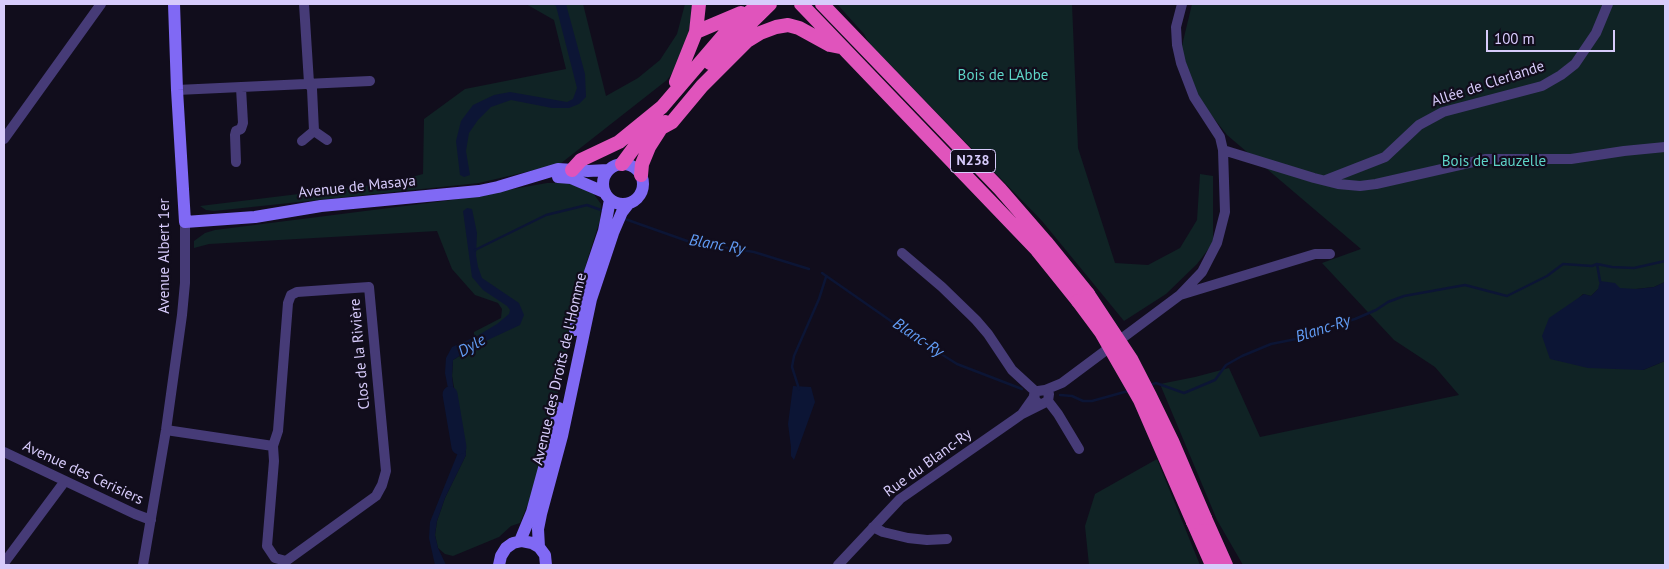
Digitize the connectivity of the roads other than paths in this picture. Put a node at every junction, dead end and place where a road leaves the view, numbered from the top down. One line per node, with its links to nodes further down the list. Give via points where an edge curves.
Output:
1 (101, 4): 19 (street)
2 (174, 4): 15 (main road, Avenue Albert 1er)
3 (304, 4): 13 (street)
4 (699, 4): 10 (highway)
5 (801, 4): 11 (highway, N238)
6 (822, 4): 37 (highway, N238, via 1000,189 1046,242)
7 (1182, 4): 23 (street, Rue du Blanc-Ry, via 1176,27 1181,63 1194,97 1220,137)
8 (1608, 4): 30 (street, Allée de Clerlande, via 1596,33 1575,64 1561,76 1542,86 1443,112 1419,124 1385,157)
9 (762, 5): 10 (highway); 16 (highway, via 728,30); 17 (highway, via 689,86)
10 (696, 32): 16 (highway, via 681,74)
11 (844, 48): 17 (highway, via 788,26 760,33 747,41 702,86 672,122); 37 (highway, N238)
12 (370, 81): 13 (street)
13 (309, 83): 14 (street); 18 (street)
14 (241, 88): 15 (street); 24 (street, via 243,123 235,135)
15 (177, 90): 33 (main road, Avenue Albert 1er)
16 (662, 107): 25 (highway); 26 (highway, via 619,142 581,160)
17 (661, 128): 28 (highway, via 649,147)
18 (314, 131): 20 (street); 21 (street)
19 (4, 139)
20 (302, 140)
21 (327, 140)
22 (1665, 147): 30 (street, via 1571,159 1486,159 1364,186)
23 (1223, 150): 30 (street, via 1293,173); 36 (street, Rue du Blanc-Ry, via 1225,212 1220,232 1202,272)
24 (236, 162)
25 (622, 164): 27 (main road); 28 (main road, via 630,165)
26 (572, 170): 27 (main road, Avenue de Masaya); 29 (main road, Avenue de Masaya, via 558,169)
27 (608, 170): 31 (main road, via 603,180)
28 (641, 175): 32 (main road, via 639,196)
29 (533, 177): 31 (main road, Avenue de Masaya, via 571,178); 33 (main road, Avenue de Masaya, via 479,190 321,206 255,217)
30 (1326, 180)
31 (607, 196): 32 (main road, via 622,204); 48 (main road, Avenue des Droits de l'Homme, via 604,231 582,296 554,435 532,512)
32 (629, 203): 49 (main road, Avenue des Droits de l'Homme, via 613,233 591,298 562,436 541,514)
33 (185, 222): 39 (street, Avenue Albert 1er, via 185,283)
34 (902, 252): 38 (street, via 976,320 1012,370)
35 (1330, 254): 36 (street, Rue du Blanc-Ry, via 1315,254)
36 (1180, 295): 38 (street, Rue du Blanc-Ry)
37 (1083, 298): 45 (highway, N238, bridge, via 1131,359 1172,441)
38 (1042, 397): 41 (street, via 1058,414); 46 (street, Rue du Blanc-Ry, via 1029,412 904,495)
39 (166, 430): 40 (street); 44 (street, Avenue Albert 1er)
40 (273, 446): 50 (street, Clos de la Rivière, via 267,546); 50 (street, Clos de la Rivière, via 278,431 291,295 369,287 386,471 382,485 376,496 286,561)
41 (1079, 449)
42 (4, 452): 43 (street, Avenue des Cerisiers)
43 (66, 481): 44 (street, Avenue des Cerisiers); 51 (street)
44 (151, 520): 52 (street, Avenue Albert 1er)
45 (1199, 520): 56 (highway, N238); 57 (highway, N238)
46 (873, 527): 47 (street, via 908,538); 55 (street, Rue du Blanc-Ry)
47 (947, 539)
48 (520, 541): 49 (main road, via 530,542); 53 (main road, via 506,548)
49 (539, 548): 54 (main road)
50 (273, 562)
51 (4, 563)
52 (143, 565)
53 (499, 565)
54 (546, 565)
55 (838, 565)
56 (1212, 565)
57 (1226, 565)

